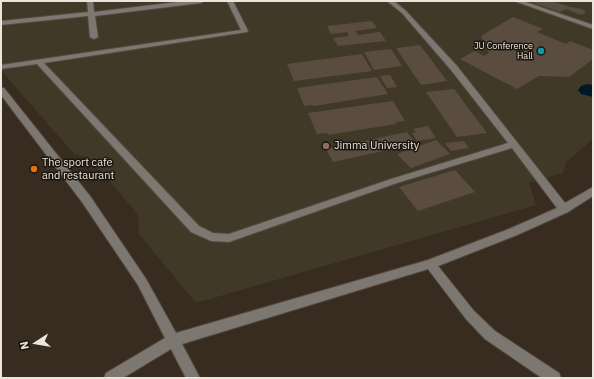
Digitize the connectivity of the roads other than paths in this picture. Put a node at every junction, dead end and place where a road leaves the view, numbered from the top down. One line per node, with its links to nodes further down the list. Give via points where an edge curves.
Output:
1 (90, 1): 6 (street)
2 (200, 1): 6 (street)
3 (230, 1): 10 (street, via 245,31)
4 (390, 1): 13 (street, via 404,12 454,68)
5 (517, 1): 8 (street)
6 (92, 14): 7 (street); 9 (street)
7 (1, 23)
8 (593, 27)
9 (94, 37)
10 (38, 61): 11 (street); 13 (street, via 195,229 211,237 229,238 394,181)
11 (1, 67)
12 (1, 90): 17 (street, via 86,199 142,282)
13 (513, 145): 15 (street)
14 (593, 190): 15 (street)
15 (564, 209): 16 (street)
16 (430, 264): 17 (street); 20 (street, via 470,315 490,335)
17 (174, 340): 18 (street); 19 (street)
18 (111, 378)
19 (193, 378)
20 (554, 378)

